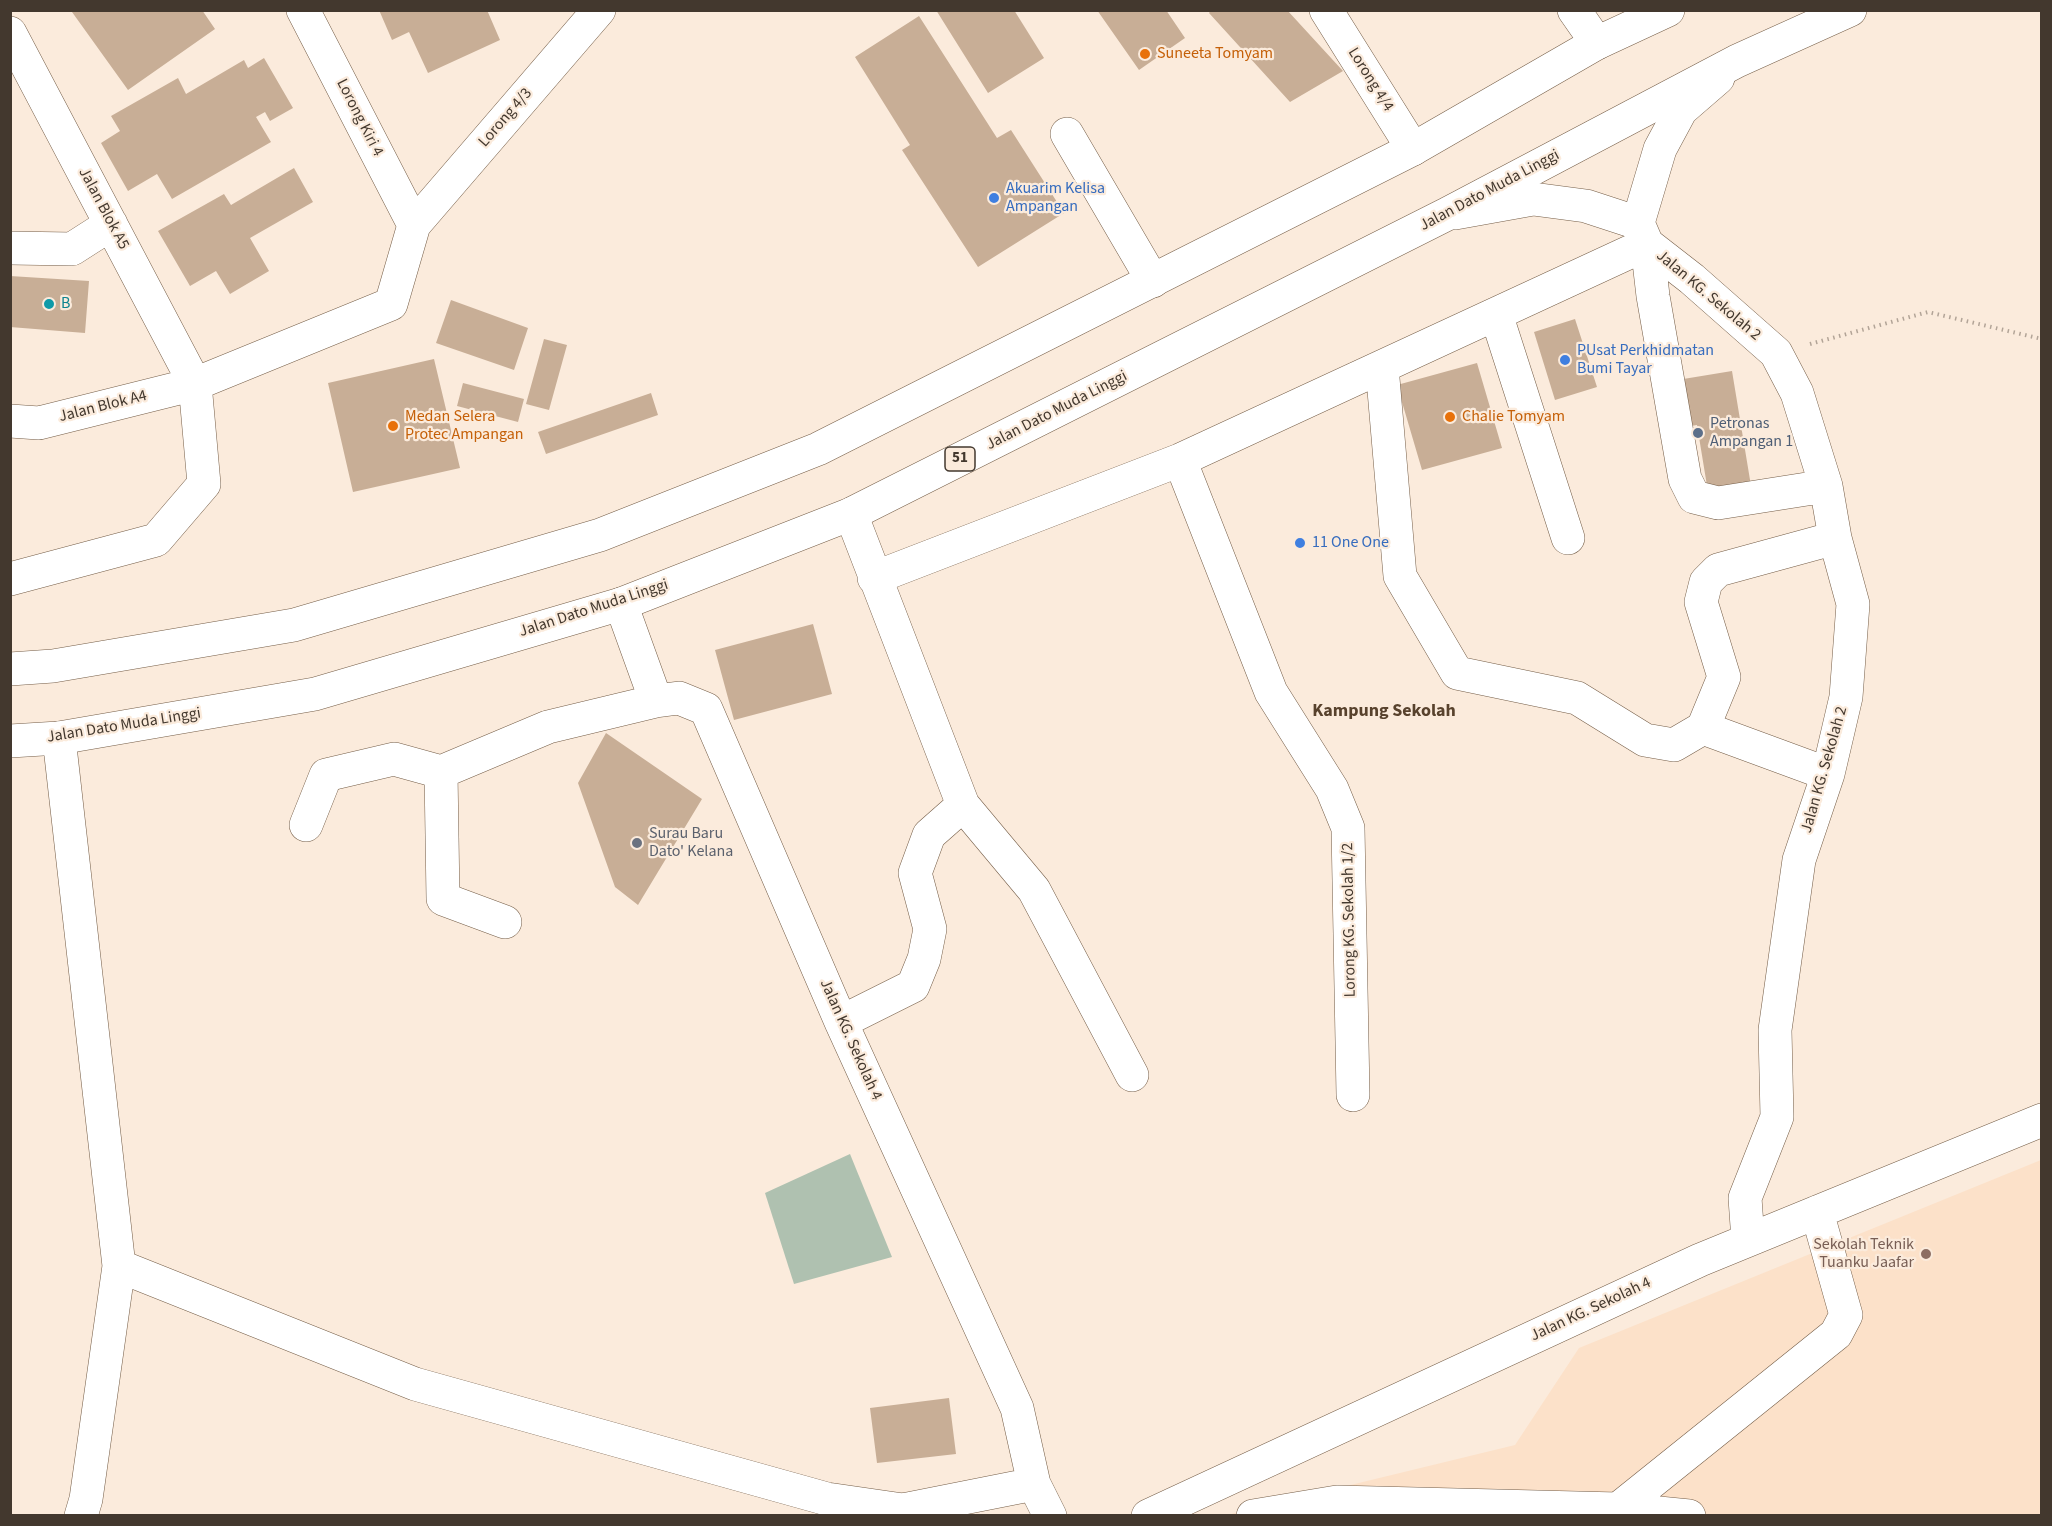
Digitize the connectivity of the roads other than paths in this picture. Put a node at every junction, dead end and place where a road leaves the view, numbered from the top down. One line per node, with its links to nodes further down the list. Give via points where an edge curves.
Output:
1 (303, 10): 14 (main road, Lorong Kiri 4)
2 (598, 10): 14 (main road, Lorong 4/3)
3 (1326, 10): 11 (main road, Lorong 4/4)
4 (1574, 10): 8 (main road)
5 (1668, 10): 8 (main road)
6 (1850, 10): 9 (main road, Jalan Dato Muda Linggi / 51)
7 (10, 33): 13 (main road, Jalan Blok A5)
8 (1597, 43): 11 (main road)
9 (1737, 61): 12 (main road, Jalan Dato Muda Linggi / 51); 15 (main road, via 1681,110 1660,149)
10 (1067, 134): 17 (main road)
11 (1413, 149): 17 (main road)
12 (1447, 214): 15 (main road, Jalan KG. Sekolah 2, via 1533,199 1586,206); 24 (main road, Jalan Dato Muda Linggi / 51)
13 (111, 224): 16 (main road, via 72,249); 20 (main road, Jalan Blok A5)
14 (414, 225): 20 (main road, Jalan Blok A4, via 391,304)
15 (1642, 234): 18 (main road); 23 (main road, Jalan KG. Sekolah 2, via 1776,353 1797,393); 23 (main road, via 1685,479 1694,497 1718,503)
16 (10, 248)
17 (1153, 280): 30 (main road, via 818,449 600,535 294,625 53,666)
18 (1496, 314): 19 (main road); 25 (main road)
19 (1382, 367): 22 (main road); 32 (main road, via 1400,576 1457,673 1577,698 1645,740 1674,745)
20 (195, 384): 21 (main road, Jalan Blok A4, via 39,423); 28 (main road, via 204,484 156,540)
21 (10, 421)
22 (1180, 460): 27 (main road); 42 (main road, Lorong KG. Sekolah 1/2, via 1272,692 1332,789 1348,828)
23 (1826, 486): 26 (main road, Jalan KG. Sekolah 2)
24 (851, 514): 27 (main road); 29 (main road, Jalan Dato Muda Linggi / 51)
25 (1568, 538)
26 (1835, 538): 32 (main road, via 1718,570 1706,582 1701,602 1724,677); 36 (main road, Jalan KG. Sekolah 2, via 1853,604 1846,697)
27 (874, 578): 37 (main road)
28 (10, 579)
29 (621, 604): 31 (main road); 33 (main road, Jalan Dato Muda Linggi / 51, via 315,694)
30 (10, 669)
31 (656, 701): 35 (main road, Jalan KG. Sekolah 4, via 548,727); 40 (main road, Jalan KG. Sekolah 4, via 679,698 706,709)
32 (1703, 728): 36 (main road)
33 (59, 738): 34 (main road, Jalan Dato Muda Linggi / 51); 46 (main road)
34 (10, 741)
35 (441, 772): 38 (main road, via 394,759 326,775); 39 (main road, via 443,899)
36 (1828, 774): 45 (main road, Jalan KG. Sekolah 2, via 1799,860 1775,1030 1777,1117 1745,1198)
37 (963, 805): 40 (main road, via 929,835 915,873 930,929 913,986); 41 (main road, via 1034,890)
38 (306, 825)
39 (505, 922)
40 (841, 1022): 47 (main road, Jalan KG. Sekolah 4, via 1017,1408)
41 (1132, 1075)
42 (1353, 1095)
43 (2042, 1119): 44 (main road, Jalan KG. Sekolah 4)
44 (1817, 1212): 45 (main road, Jalan KG. Sekolah 4); 48 (main road, via 1845,1315 1836,1334)
45 (1748, 1240): 51 (main road, Jalan KG. Sekolah 4)
46 (119, 1266): 47 (main road, via 415,1384 827,1499 903,1510); 49 (main road)
47 (1034, 1484): 50 (main road, Jalan KG. Sekolah 4)
48 (1617, 1512): 52 (main road, via 1337,1502); 53 (main road)
49 (81, 1515)
50 (1050, 1515)
51 (1148, 1515)
52 (1252, 1515)
53 (1689, 1515)

